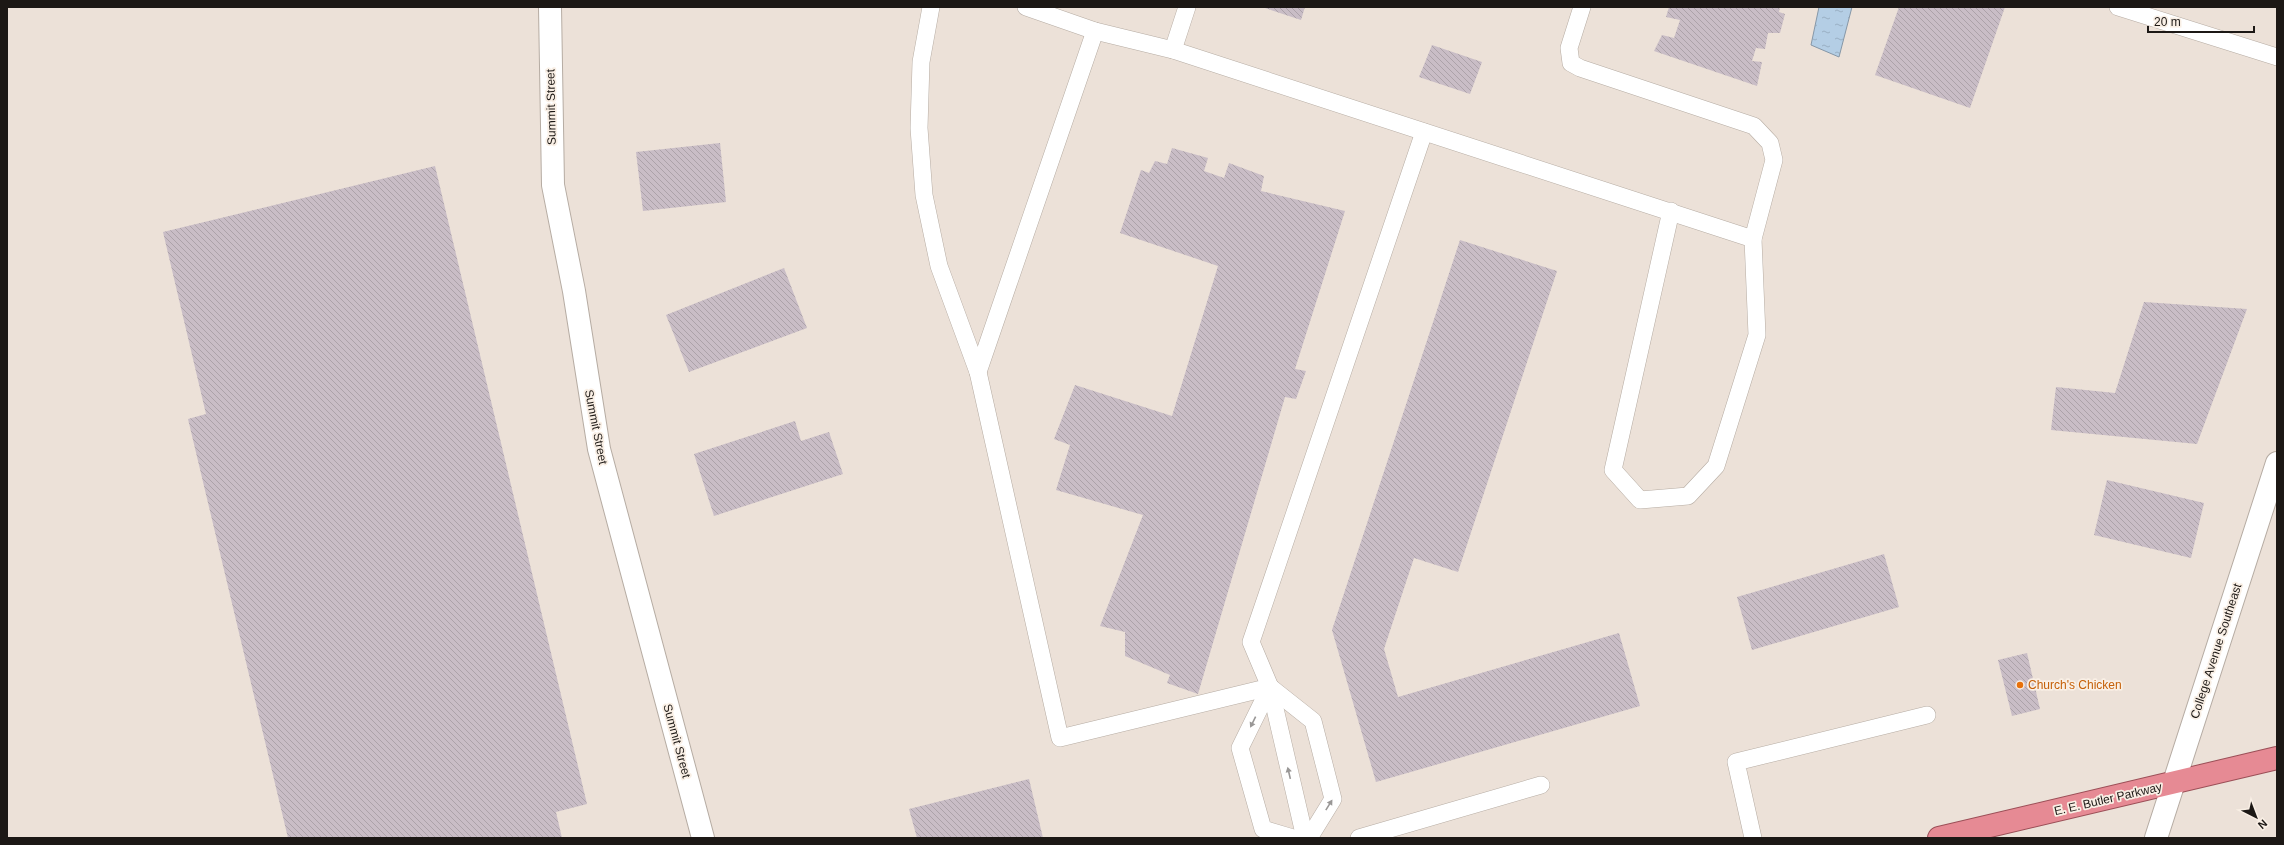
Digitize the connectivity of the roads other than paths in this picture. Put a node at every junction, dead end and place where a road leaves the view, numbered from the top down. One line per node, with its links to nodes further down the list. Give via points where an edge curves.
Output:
1 (550, 7): 20 (street, Summit Street, via 553,185 574,291 599,449)
2 (931, 7): 13 (lane, via 921,62 919,128 924,195 939,266)
3 (1026, 7): 7 (lane)
4 (1187, 7): 8 (lane)
5 (1582, 7): 12 (lane, via 1569,48 1572,63 1580,68 1754,126 1770,143 1774,160)
6 (2118, 7): 9 (lane)
7 (1095, 31): 8 (lane); 13 (lane)
8 (1173, 50): 10 (lane)
9 (2277, 57)
10 (1424, 132): 11 (lane); 15 (lane, via 1251,642)
11 (1671, 211): 12 (lane); 12 (lane, via 1613,470 1640,500 1688,496 1716,466 1757,335)
12 (1753, 239)
13 (978, 372): 15 (lane, via 1060,738)
14 (2277, 463): 18 (street, College Avenue Southeast)
15 (1270, 686): 21 (lane, one-way to 21, via 1240,748 1263,829); 22 (lane, one-way to 15); 23 (lane, one-way to 15, via 1333,799 1313,721)
16 (1927, 715): 25 (lane, via 1736,762)
17 (2277, 758): 18 (highway, E. E. Butler Parkway)
18 (2173, 784): 26 (highway, E. E. Butler Parkway); 27 (street, College Avenue Southeast)
19 (1541, 785): 24 (lane)
20 (704, 838)
21 (1293, 838)
22 (1305, 838)
23 (1309, 838)
24 (1359, 838)
25 (1753, 838)
26 (1939, 838)
27 (2156, 838)

